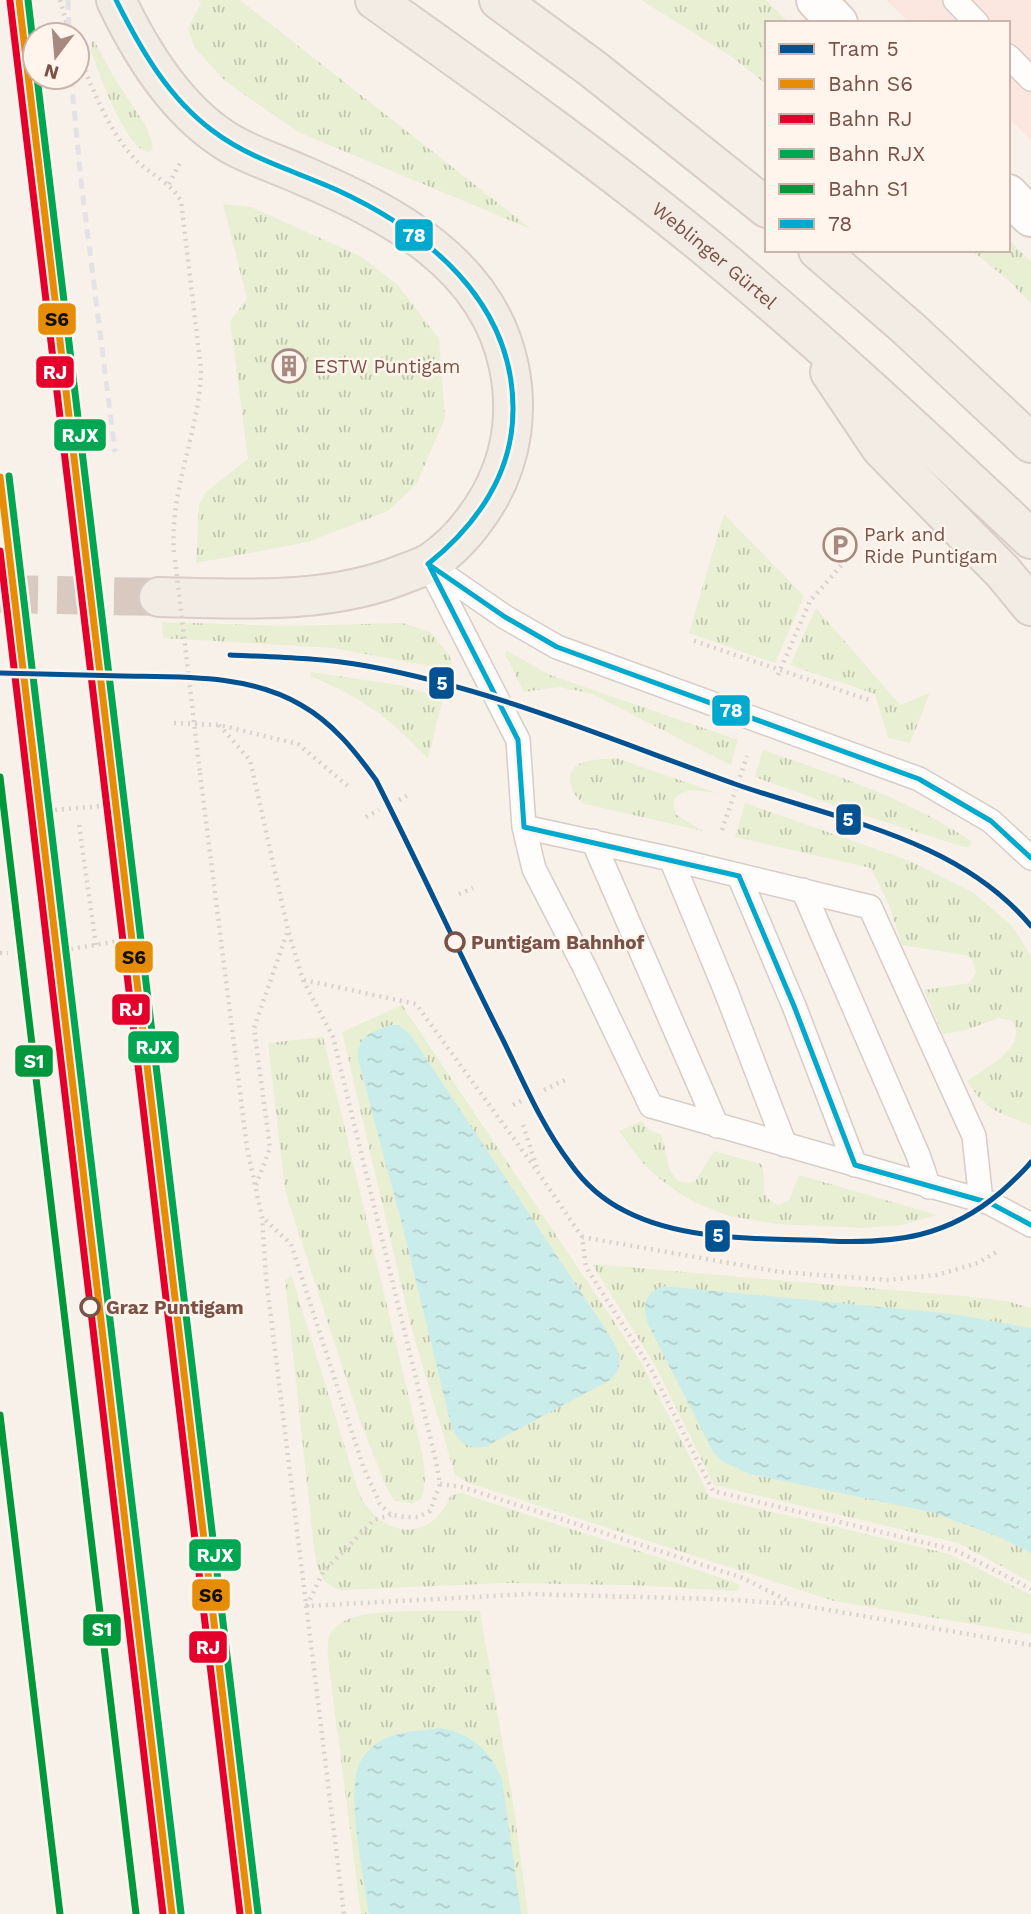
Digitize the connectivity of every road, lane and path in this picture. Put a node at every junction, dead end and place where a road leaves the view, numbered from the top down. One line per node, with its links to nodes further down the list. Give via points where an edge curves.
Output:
1 (60, 0): 7 (path)
2 (116, 0): 21 (main road, via 154,67 203,123 230,143 350,196 421,237 476,291 493,320 505,348 511,381 510,442 491,494 473,522 453,546)
3 (375, 0): 17 (main road, Weblinger Gürtel, via 606,167)
4 (499, 0): 14 (main road)
5 (816, 0): 8 (street)
6 (954, 0): 9 (lane)
7 (66, 21)
8 (836, 21)
9 (974, 21)
10 (1010, 58): 11 (lane)
11 (1031, 79)
12 (91, 81): 63 (path, bridge, via 125,147 144,168 169,184 181,201 201,387 173,538 247,1147)
13 (1010, 196): 15 (street)
14 (765, 206)
15 (1031, 217)
16 (820, 252): 18 (main road)
17 (802, 329): 19 (main road, Weblinger Gürtel); 23 (main road, via 881,448)
18 (1031, 443)
19 (1031, 539)
20 (846, 560): 25 (path, via 810,601)
21 (428, 564): 22 (main road, via 387,582 345,591 244,599); 38 (lane, via 518,740); 41 (lane, via 557,647 919,779 991,821)
22 (159, 597)
23 (1031, 606)
24 (694, 641): 25 (path)
25 (779, 673): 26 (path)
26 (869, 700)
27 (174, 723): 28 (path)
28 (219, 725): 30 (path, via 298,744); 47 (path, via 250,760)
29 (741, 771): 39 (path)
30 (349, 787)
31 (410, 794): 32 (path)
32 (399, 800)
33 (101, 806): 34 (path)
34 (55, 810)
35 (379, 810): 36 (path)
36 (366, 817)
37 (79, 825): 49 (path)
38 (524, 827): 40 (lane); 59 (lane, via 534,869 651,1106)
39 (720, 835)
40 (593, 841): 42 (lane); 59 (lane)
41 (1031, 858)
42 (671, 859): 43 (lane); 60 (lane)
43 (739, 876): 45 (lane); 61 (lane)
44 (473, 888): 46 (path)
45 (803, 890): 64 (lane); 65 (lane, via 870,907 974,1136)
46 (459, 894)
47 (288, 930): 53 (path); 63 (path, via 254,1028 270,1148)
48 (118, 941): 49 (path)
49 (96, 945): 50 (path)
50 (71, 949)
51 (8, 953): 52 (path)
52 (0, 954)
53 (303, 980): 62 (path, via 416,1004); 70 (path, via 333,1037)
54 (565, 1080): 55 (path)
55 (544, 1090)
56 (523, 1100): 57 (path)
57 (513, 1105)
58 (523, 1125): 62 (path)
59 (717, 1126): 60 (lane)
60 (785, 1145): 61 (lane)
61 (855, 1165): 64 (lane)
62 (538, 1172): 68 (path)
63 (256, 1186): 66 (path)
64 (929, 1186): 65 (lane)
65 (981, 1200): 67 (lane)
66 (262, 1217): 71 (path, via 291,1244 363,1466 380,1504); 74 (path)
67 (1031, 1225)
68 (582, 1237): 69 (path, via 780,1272 887,1280 937,1275 978,1264); 72 (path, via 586,1267 651,1369 713,1490 955,1550)
69 (999, 1250)
70 (440, 1484): 71 (path, via 430,1511 419,1517); 73 (path, via 462,1487 743,1578)
71 (391, 1515): 74 (path, via 374,1520 323,1572)
72 (1031, 1589)
73 (794, 1604): 74 (path, via 530,1594); 75 (path)
74 (307, 1606): 76 (path)
75 (1031, 1645)
76 (344, 1914)

